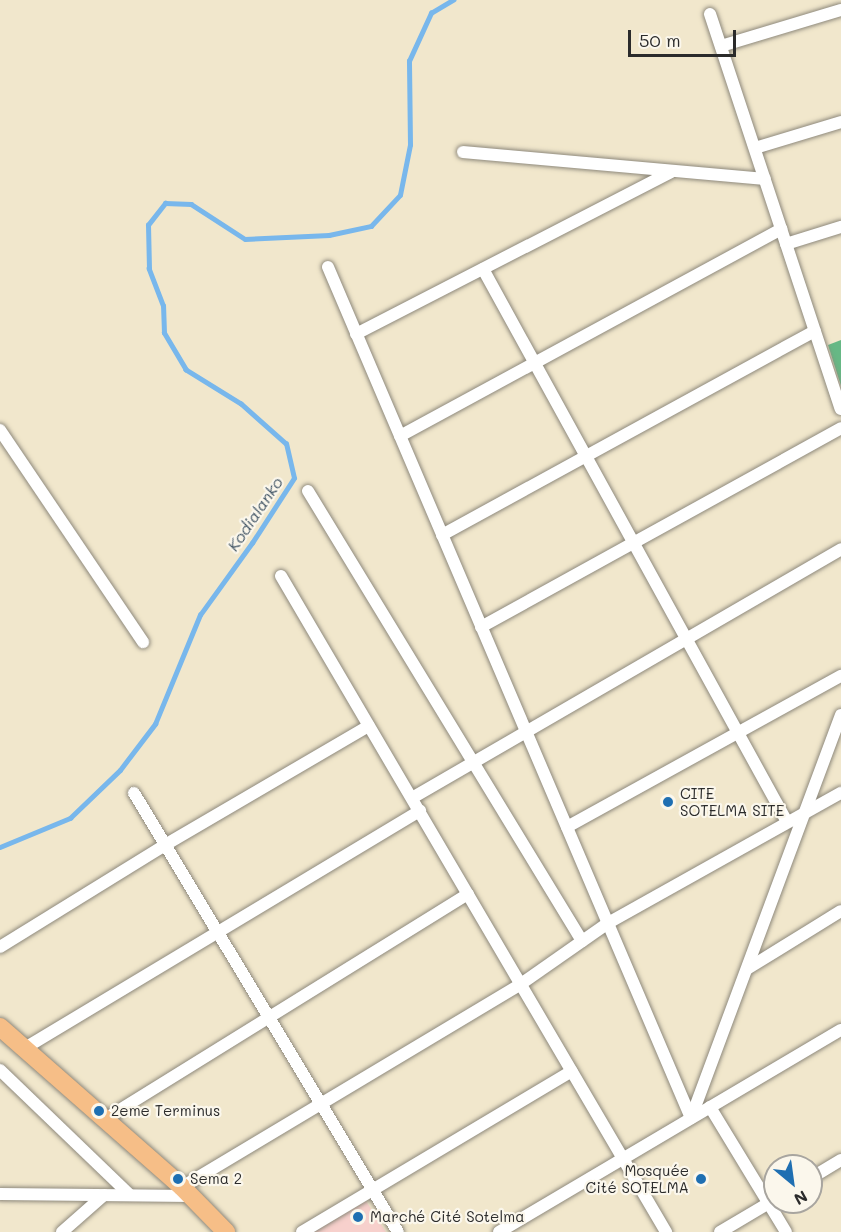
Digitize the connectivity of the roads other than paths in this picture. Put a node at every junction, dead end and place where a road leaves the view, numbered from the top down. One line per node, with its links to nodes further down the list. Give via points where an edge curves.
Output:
1 (841, 10): 3 (street)
2 (710, 14): 3 (street)
3 (721, 46): 5 (street)
4 (841, 122): 5 (street)
5 (755, 148): 8 (street)
6 (463, 152): 7 (street)
7 (671, 172): 8 (street); 13 (street)
8 (765, 179): 10 (street)
9 (841, 227): 11 (street)
10 (781, 229): 11 (street); 16 (street)
11 (786, 244): 14 (street)
12 (328, 267): 15 (street)
13 (483, 269): 15 (street); 16 (street)
14 (815, 331): 17 (street); 21 (street)
15 (356, 334): 20 (street)
16 (534, 362): 20 (street); 21 (street)
17 (841, 409)
18 (841, 428): 24 (street)
19 (0, 430): 29 (street)
20 (400, 436): 23 (street)
21 (585, 456): 23 (street); 24 (street)
22 (308, 491): 35 (street)
23 (442, 535): 27 (street)
24 (633, 542): 27 (street); 28 (street)
25 (841, 549): 28 (street)
26 (281, 576): 32 (street)
27 (481, 627): 33 (street)
28 (686, 638): 33 (street); 34 (street)
29 (143, 642)
30 (841, 676): 34 (street)
31 (841, 715): 40 (street)
32 (369, 726): 38 (street); 43 (street)
33 (526, 731): 35 (street); 42 (street)
34 (738, 733): 41 (street); 42 (street)
35 (474, 762): 38 (street); 48 (street)
36 (841, 792): 40 (street)
37 (134, 793): 43 (street)
38 (412, 798): 39 (street)
39 (420, 811): 44 (street); 47 (street)
40 (806, 812): 41 (street); 50 (street)
41 (787, 822): 46 (street)
42 (567, 827): 46 (street)
43 (165, 845): 47 (street); 49 (street)
44 (468, 894): 51 (street); 52 (street)
45 (841, 911): 50 (street)
46 (608, 923): 48 (street); 60 (street)
47 (218, 932): 52 (street); 55 (street)
48 (582, 941): 51 (street)
49 (0, 947)
50 (747, 969): 60 (street)
51 (521, 984): 57 (street); 58 (street)
52 (269, 1017): 58 (street); 61 (street)
53 (0, 1027): 55 (main road)
54 (841, 1030): 59 (street)
55 (25, 1048): 61 (main road)
56 (0, 1070): 69 (street)
57 (572, 1071): 62 (street); 66 (street)
58 (321, 1104): 66 (street); 67 (street)
59 (710, 1107): 60 (street); 65 (street)
60 (692, 1118): 62 (street)
61 (105, 1119): 67 (main road)
62 (623, 1159): 77 (street); 78 (street)
63 (841, 1160): 64 (street)
64 (823, 1171)
65 (763, 1187)
66 (373, 1190): 75 (street); 76 (street)
67 (187, 1192): 69 (street); 74 (main road)
68 (0, 1194): 70 (street)
69 (129, 1194): 70 (street)
70 (104, 1195): 73 (street)
71 (763, 1206): 79 (street)
72 (778, 1214): 80 (street)
73 (62, 1232)
74 (226, 1232)
75 (302, 1232)
76 (399, 1232)
77 (499, 1232)
78 (666, 1232)
79 (720, 1232)
80 (786, 1232)

